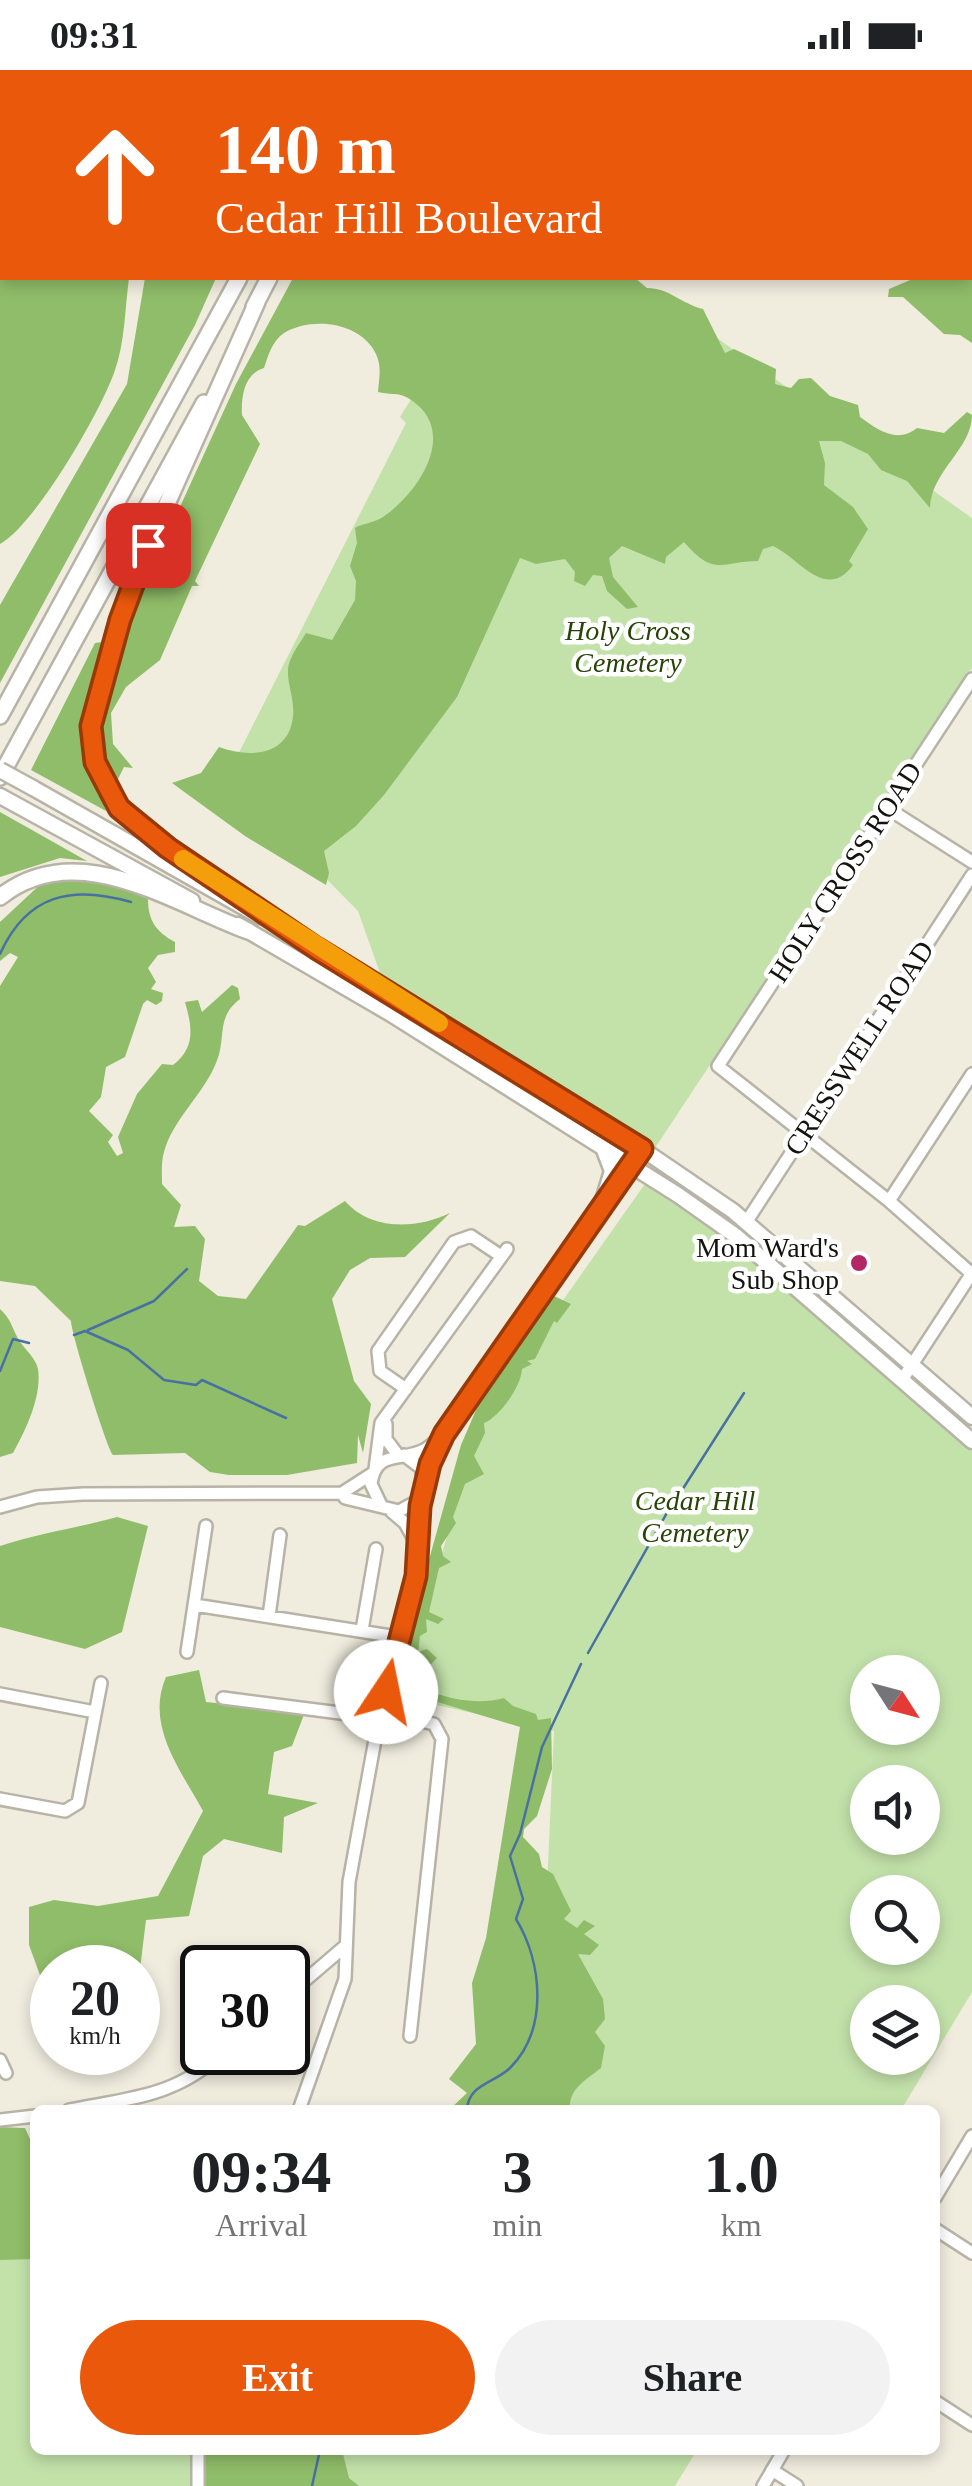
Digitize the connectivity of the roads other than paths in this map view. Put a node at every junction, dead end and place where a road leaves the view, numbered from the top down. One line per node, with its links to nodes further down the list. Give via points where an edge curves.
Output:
1 (228, 280): 5 (highway)
2 (239, 280): 5 (highway)
3 (268, 280): 4 (highway)
4 (257, 302): 8 (highway); 15 (highway, via 137,571 96,704 92,744 101,779 132,820)
5 (196, 358): 7 (highway)
6 (972, 679): 10 (street, HOLY CROSS ROAD)
7 (1, 714)
8 (0, 774): 15 (main road, bridge)
9 (0, 796): 14 (main road)
10 (887, 808): 11 (street); 17 (street, HOLY CROSS ROAD, via 718,1066)
11 (972, 862)
12 (972, 876): 17 (street, CRESSWELL ROAD)
13 (0, 897): 14 (highway, via 40,874 84,870)
14 (248, 931): 18 (main road)
15 (316, 948): 19 (main road)
16 (972, 1074): 21 (street)
17 (804, 1134): 21 (street); 23 (street, CRESSWELL ROAD)
18 (601, 1145): 20 (main road); 22 (main road, via 612,1171)
19 (642, 1149): 20 (street); 23 (main road)
20 (632, 1164): 22 (street); 26 (main road, via 736,1236)
21 (889, 1201): 24 (street)
22 (600, 1210): 30 (street)
23 (747, 1221): 25 (main road)
24 (972, 1274): 25 (street)
25 (913, 1364): 26 (street); 29 (main road)
26 (902, 1380): 31 (main road)
27 (406, 1388): 27 (street, via 504,1252 472,1236 454,1242 378,1351 380,1371); 28 (street)
28 (389, 1412): 32 (street, via 385,1435); 33 (street, via 376,1437)
29 (972, 1417)
30 (444, 1434): 32 (street, via 423,1451); 34 (street)
31 (972, 1441)
32 (401, 1455): 33 (street); 34 (street, via 420,1466)
33 (374, 1471): 35 (street); 37 (street, via 374,1496)
34 (424, 1491): 37 (street, via 411,1508); 40 (street)
35 (342, 1493): 36 (street, via 83,1494); 37 (street)
36 (0, 1506)
37 (388, 1510): 40 (street, via 405,1522)
38 (206, 1526): 42 (street)
39 (280, 1535): 43 (street)
40 (419, 1548): 45 (street)
41 (376, 1550): 44 (street)
42 (194, 1605): 43 (street); 46 (street)
43 (268, 1616): 44 (street)
44 (362, 1630): 45 (street)
45 (397, 1637): 51 (street)
46 (188, 1652)
47 (102, 1683): 50 (street)
48 (0, 1694): 50 (street)
49 (223, 1698): 51 (street)
50 (96, 1712): 52 (street, via 81,1796 72,1810)
51 (380, 1715): 53 (street); 55 (street, via 434,1724 442,1739)
52 (0, 1799)
53 (344, 1947): 54 (street); 58 (street, via 343,1990)
54 (310, 1976)
55 (410, 2036)
56 (197, 2075): 57 (street, via 168,2090)
57 (94, 2105)
58 (300, 2105)
59 (30, 2117): 60 (street)
60 (0, 2120)
61 (972, 2136): 62 (street)
62 (940, 2190)
63 (940, 2233): 64 (street)
64 (972, 2253)
65 (940, 2404): 66 (street)
66 (972, 2425)
67 (198, 2455): 70 (street)
68 (781, 2455): 69 (street)
69 (772, 2470): 71 (street); 72 (street)
70 (198, 2486)
71 (762, 2486)
72 (797, 2486)

